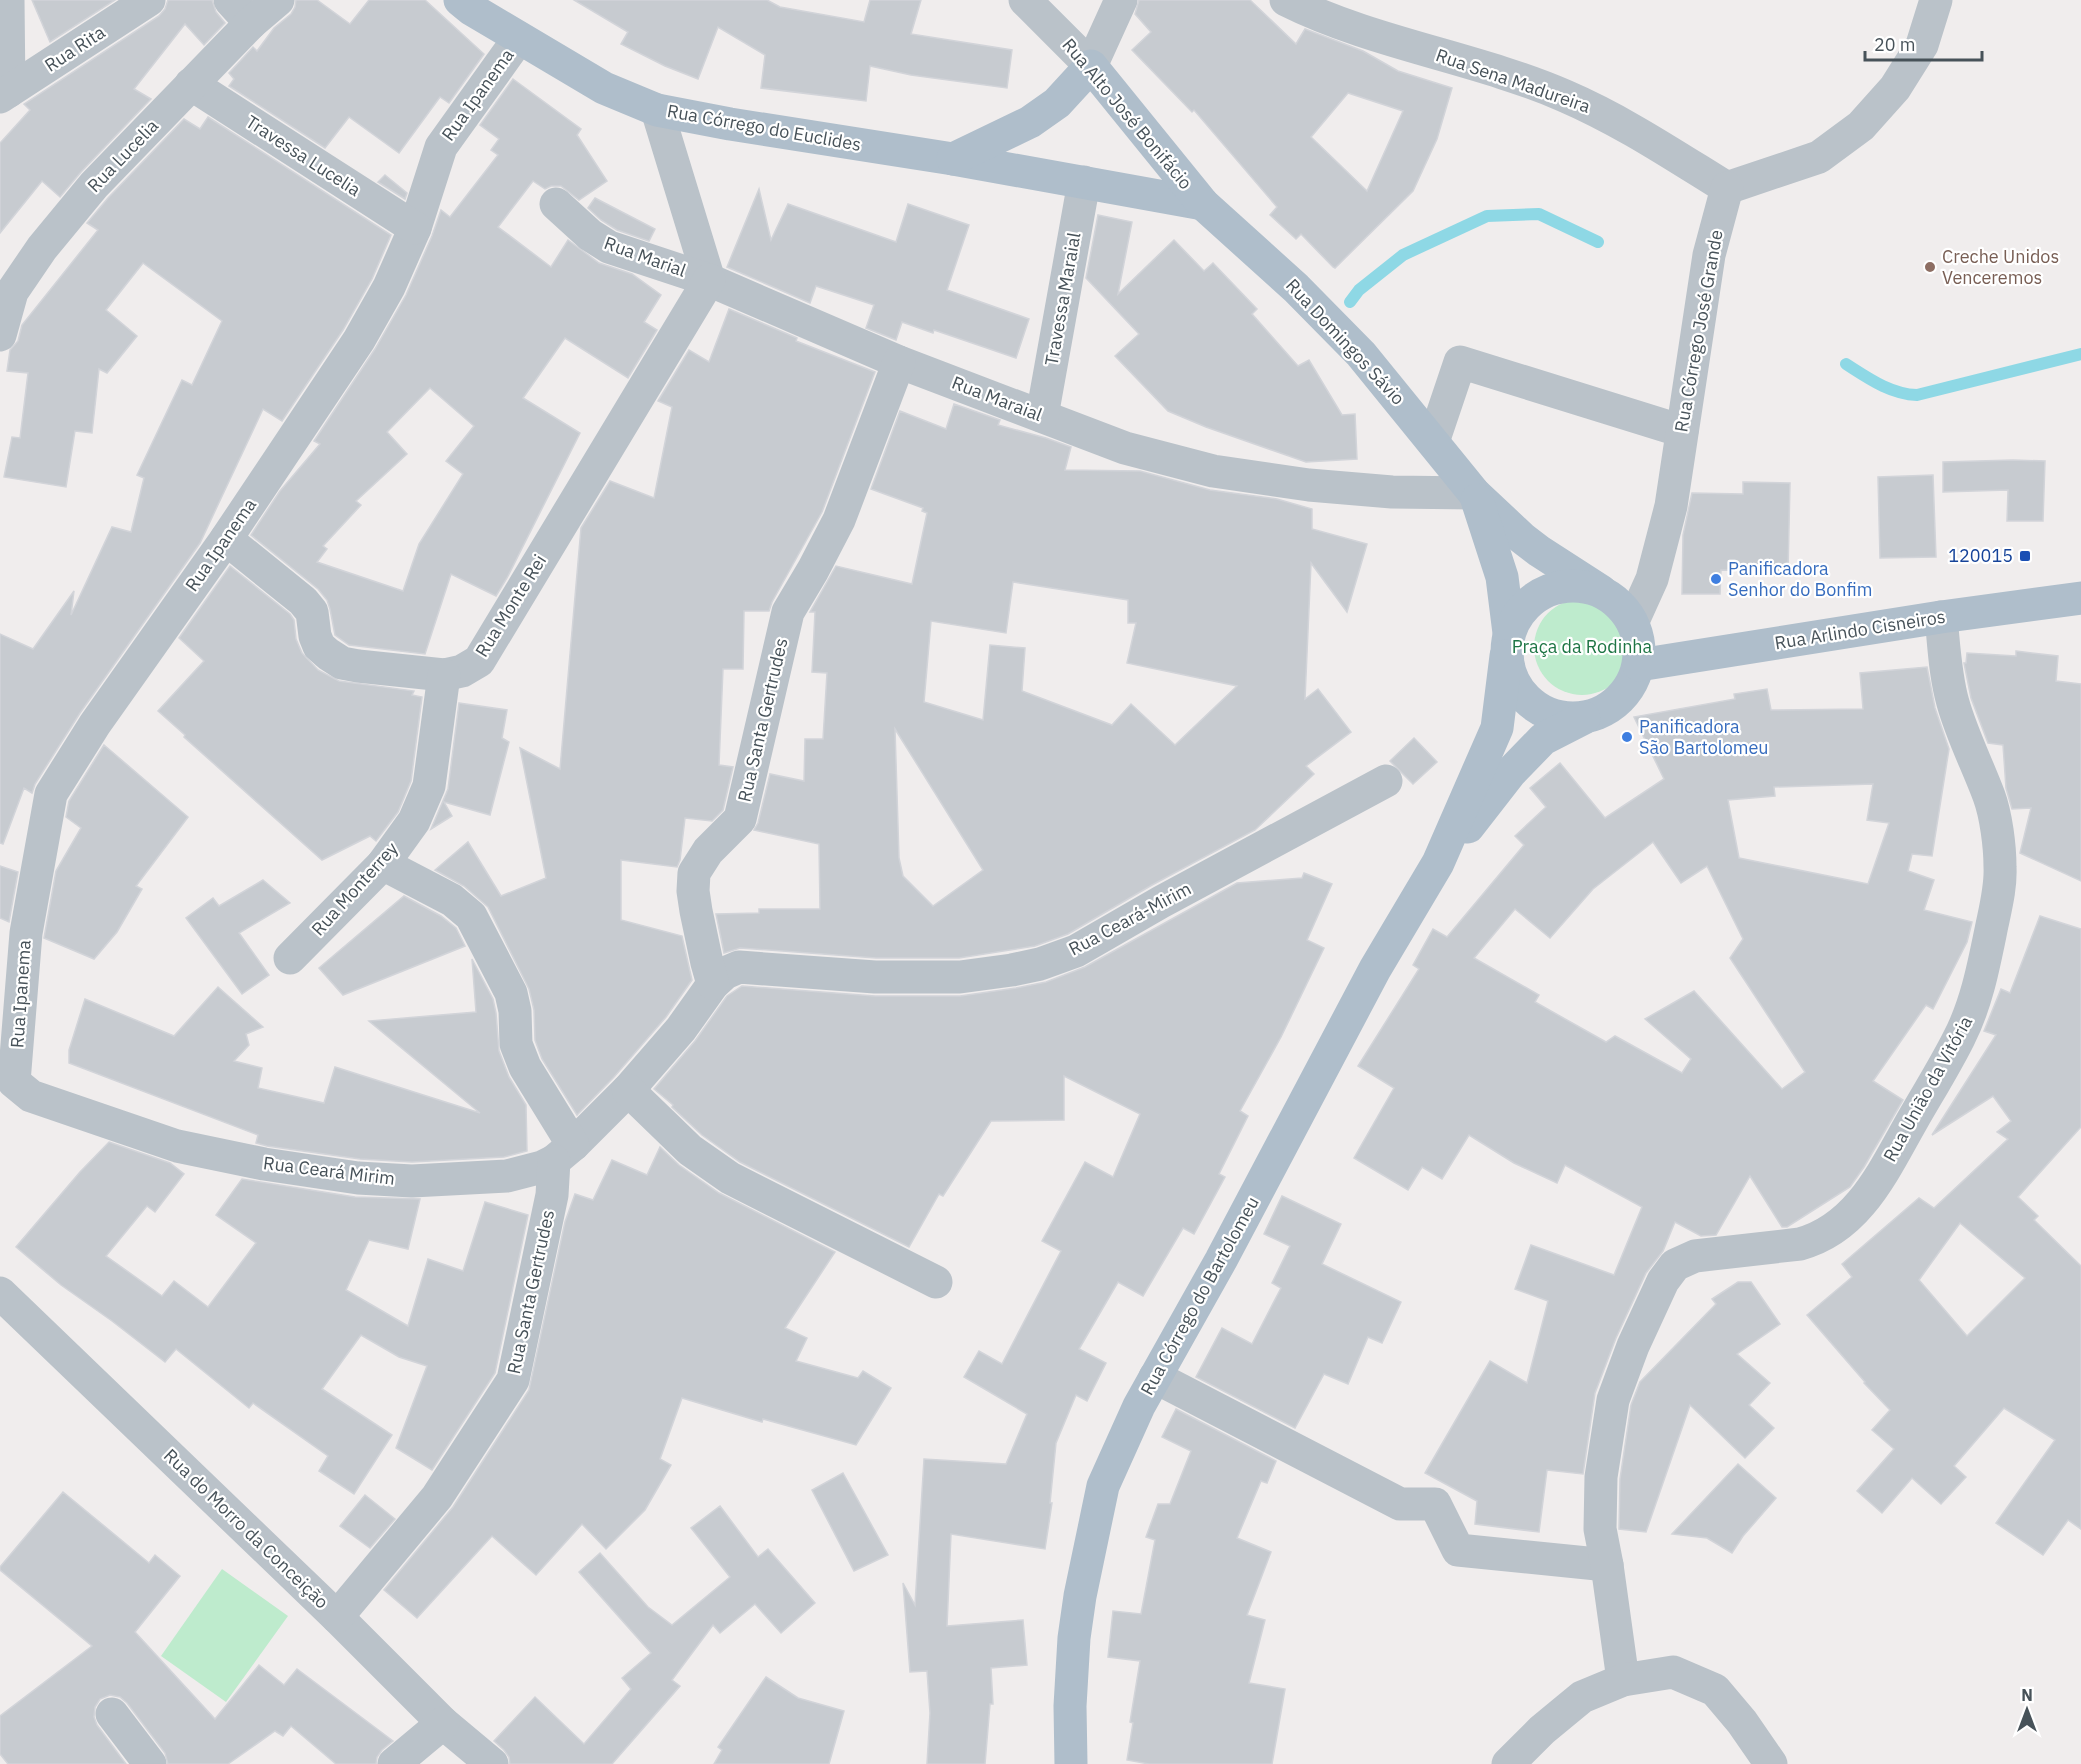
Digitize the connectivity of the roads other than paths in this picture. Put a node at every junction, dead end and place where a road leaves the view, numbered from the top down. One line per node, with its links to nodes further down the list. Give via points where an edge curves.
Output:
1 (8, 0): 13 (street)
2 (149, 0): 13 (street, Rua Rita)
3 (278, 0): 9 (street, Rua Lucelia)
4 (460, 0): 10 (main road, Rua Córrego do Euclides)
5 (1025, 0): 11 (street, Rua Alto José Bonifácio)
6 (1121, 0): 11 (street)
7 (1286, 0): 17 (street, Rua Sena Madureira, via 1368,33 1564,95 1614,119)
8 (1936, 0): 17 (street, via 1922,45 1895,88 1861,126 1819,157)
9 (241, 11): 12 (street, Rua Lucelia)
10 (519, 38): 14 (main road, Rua Córrego do Euclides, via 604,88); 20 (street, Rua Ipanema, via 441,147)
11 (1091, 66): 15 (main road, via 1057,103 1030,122); 19 (main road, Rua Alto José Bonifácio)
12 (191, 84): 20 (street, Travessa Lucelia); 22 (street, Rua Lucelia, via 94,185 42,248 12,292)
13 (4, 94)
14 (657, 110): 15 (main road, Rua Córrego do Euclides); 21 (street)
15 (953, 159): 16 (main road, Rua Córrego do Euclides)
16 (1084, 182): 19 (main road, Rua Córrego do Euclides); 24 (street, Travessa Maraial)
17 (1727, 188): 25 (street, Rua Córrego José Grande, via 1709,255)
18 (556, 204): 21 (street, Rua Marial, via 609,247)
19 (1203, 204): 26 (main road, Rua Domingos Sávio, via 1361,354)
20 (415, 228): 28 (street, Rua Ipanema, via 389,287 359,340)
21 (709, 280): 23 (street, Rua Maraial); 35 (street, Rua Monte Rei, via 478,661 462,671)
22 (0, 335)
23 (899, 362): 24 (street, Rua Maraial); 41 (street, Rua Santa Gertrudes, via 839,520 788,612 740,819 708,851 694,873 696,911)
24 (1042, 416): 27 (street, Rua Maraial, via 1125,448 1213,471 1368,490)
25 (1682, 431): 26 (street, via 1460,362); 32 (street, Rua Córrego José Grande, via 1662,542 1652,579)
26 (1433, 442): 27 (main road, Rua Domingos Sávio)
27 (1474, 493): 29 (main road, Rua Domingos Sávio, via 1530,545); 33 (main road, Rua Domingos Sávio, via 1502,577)
28 (226, 539): 35 (street, Rua Monte Rei, via 303,601 312,612 319,646 342,663); 42 (street, Rua Ipanema, via 95,724 51,794 26,933)
29 (1602, 591): 32 (main road, via 1620,604); 33 (main road, via 1580,585 1557,587 1537,596 1519,612)
30 (2081, 598): 31 (main road, Rua Arlindo Cisneiros)
31 (1941, 618): 34 (main road, Rua Arlindo Cisneiros); 48 (street, Rua União da Vitória, via 1952,701 1989,798 2000,869 1980,985 1960,1037 1882,1174 1850,1217 1828,1233 1800,1244 1695,1256 1675,1265 1663,1281 1613,1400 1602,1477 1600,1529)
32 (1633, 621): 34 (main road, via 1640,643)
33 (1508, 645): 36 (main road, via 1512,679 1524,698 1544,712 1563,718); 38 (main road, Rua Córrego do Bartolomeu, via 1497,728)
34 (1639, 664): 36 (main road, via 1620,701)
35 (444, 675): 39 (street, Rua Monterrey, via 429,786 414,821)
36 (1584, 718): 38 (main road, Rua Córrego do Bartolomeu, via 1543,739 1510,773)
37 (1386, 781): 41 (street, Rua Ceará-Mirim, via 1076,951 1040,964 960,977 875,977 739,968 725,973)
38 (1438, 863): 47 (main road, Rua Córrego do Bartolomeu, via 1375,969)
39 (383, 864): 40 (street, Rua Monterrey); 44 (street, via 452,900 471,916 511,993 516,1044)
40 (290, 958)
41 (713, 984): 43 (street, via 681,1029)
42 (14, 1082): 44 (street, Rua Ceará Mirim, via 32,1096 177,1146 358,1178 412,1181 507,1176 532,1170)
43 (628, 1090): 44 (street, Rua Ceará Mirim); 45 (street, via 690,1150 730,1178)
44 (564, 1153): 49 (street, Rua Santa Gertrudes, via 513,1380 437,1497)
45 (936, 1282)
46 (0, 1293): 49 (street, Rua do Morro da Conceição)
47 (1155, 1377): 48 (street, via 1400,1504 1435,1504 1458,1550); 56 (main road, Rua Córrego do Bartolomeu, via 1103,1486 1074,1638)
48 (1607, 1565): 50 (street)
49 (337, 1617): 52 (street, Rua do Morro da Conceição)
50 (1623, 1680): 57 (street, via 1582,1697); 58 (street, via 1673,1672 1715,1690)
51 (112, 1714): 53 (street)
52 (443, 1724): 54 (street); 55 (street, Rua do Morro da Conceição)
53 (150, 1764)
54 (394, 1764)
55 (492, 1764)
56 (1071, 1764)
57 (1508, 1764)
58 (1771, 1764)

